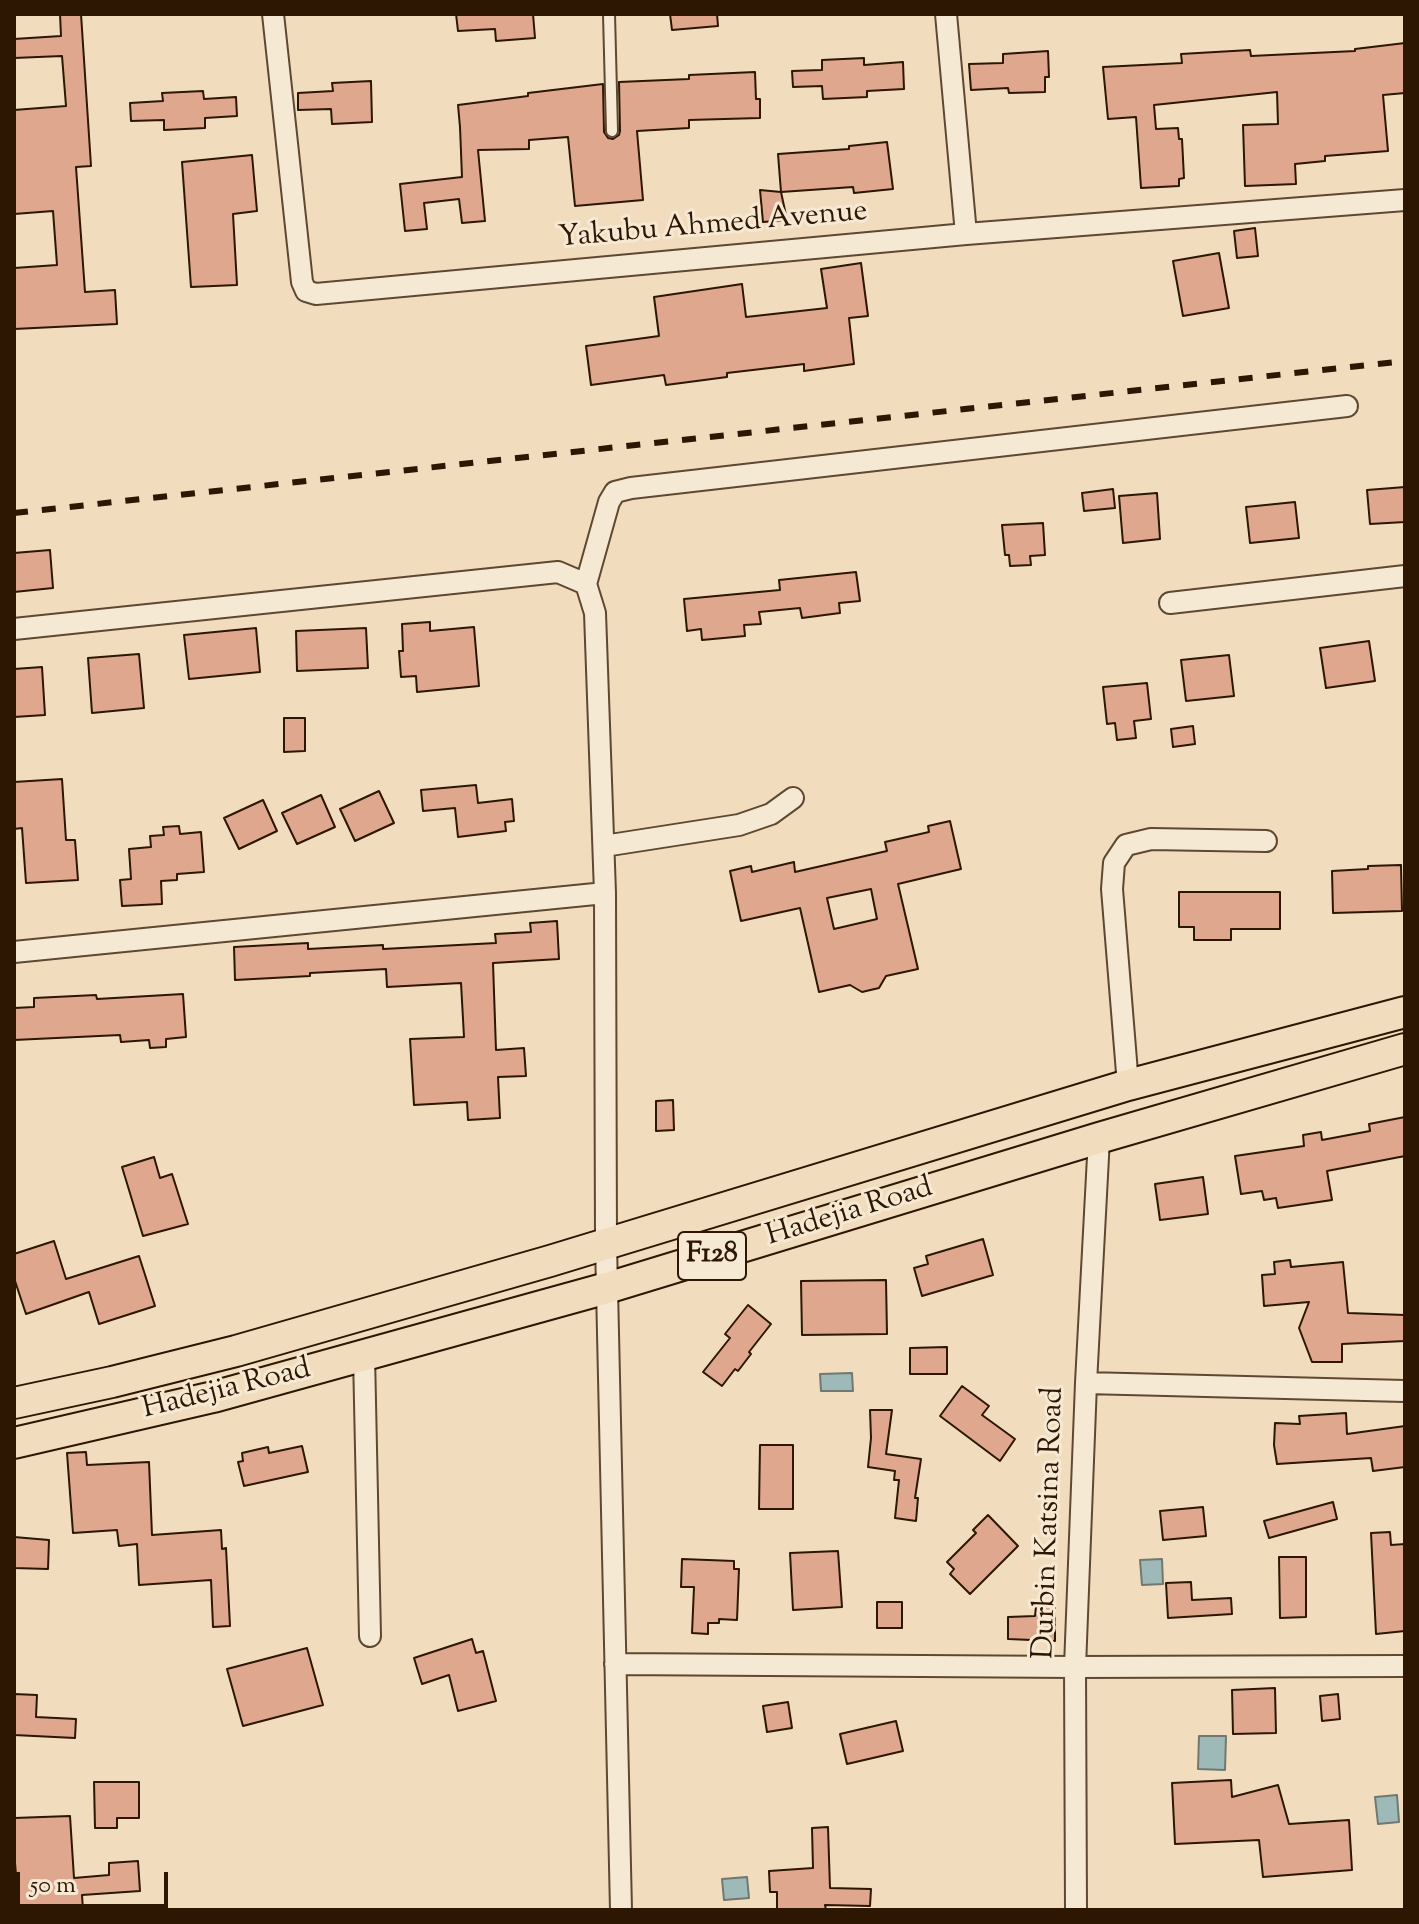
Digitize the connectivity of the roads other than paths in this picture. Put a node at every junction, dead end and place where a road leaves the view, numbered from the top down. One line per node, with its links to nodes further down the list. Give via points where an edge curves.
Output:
1 (273, 14): 6 (street, Yakubu Ahmed Avenue, via 306,291)
2 (609, 14): 4 (lane)
3 (946, 14): 6 (street)
4 (612, 131)
5 (1405, 200): 6 (street, Yakubu Ahmed Avenue)
6 (966, 234)
7 (1347, 406): 9 (street, via 631,488 615,492 609,502)
8 (1405, 576): 10 (street)
9 (586, 584): 11 (street, via 558,572); 14 (street, via 595,613)
10 (1170, 603)
11 (14, 629)
12 (793, 798): 14 (street, via 771,814 739,825)
13 (1266, 841): 19 (street, via 1151,839 1126,845 1114,863)
14 (604, 846): 15 (street)
15 (605, 893): 16 (street); 21 (street)
16 (14, 952)
17 (1405, 1012): 19 (main road, Hadejia Road / F128)
18 (1405, 1049): 20 (main road, Hadejia Road / F128)
19 (1128, 1085): 21 (main road, Hadejia Road / F128)
20 (1099, 1138): 22 (main road, Hadejia Road / F128); 24 (street, Durbin Katsina Road)
21 (606, 1244): 22 (street); 26 (main road, Hadejia Road / F128, via 236,1351)
22 (607, 1288): 23 (main road, Hadejia Road / F128); 29 (street)
23 (364, 1355): 27 (main road, Hadejia Road / F128); 28 (street)
24 (1086, 1383): 25 (street); 31 (street, Durbin Katsina Road)
25 (1405, 1391)
26 (14, 1403)
27 (14, 1443)
28 (370, 1636)
29 (615, 1664): 31 (street); 32 (street)
30 (1405, 1666): 31 (street)
31 (1075, 1667): 33 (street, Durbin Katsina Road)
32 (621, 1910)
33 (1076, 1910)

